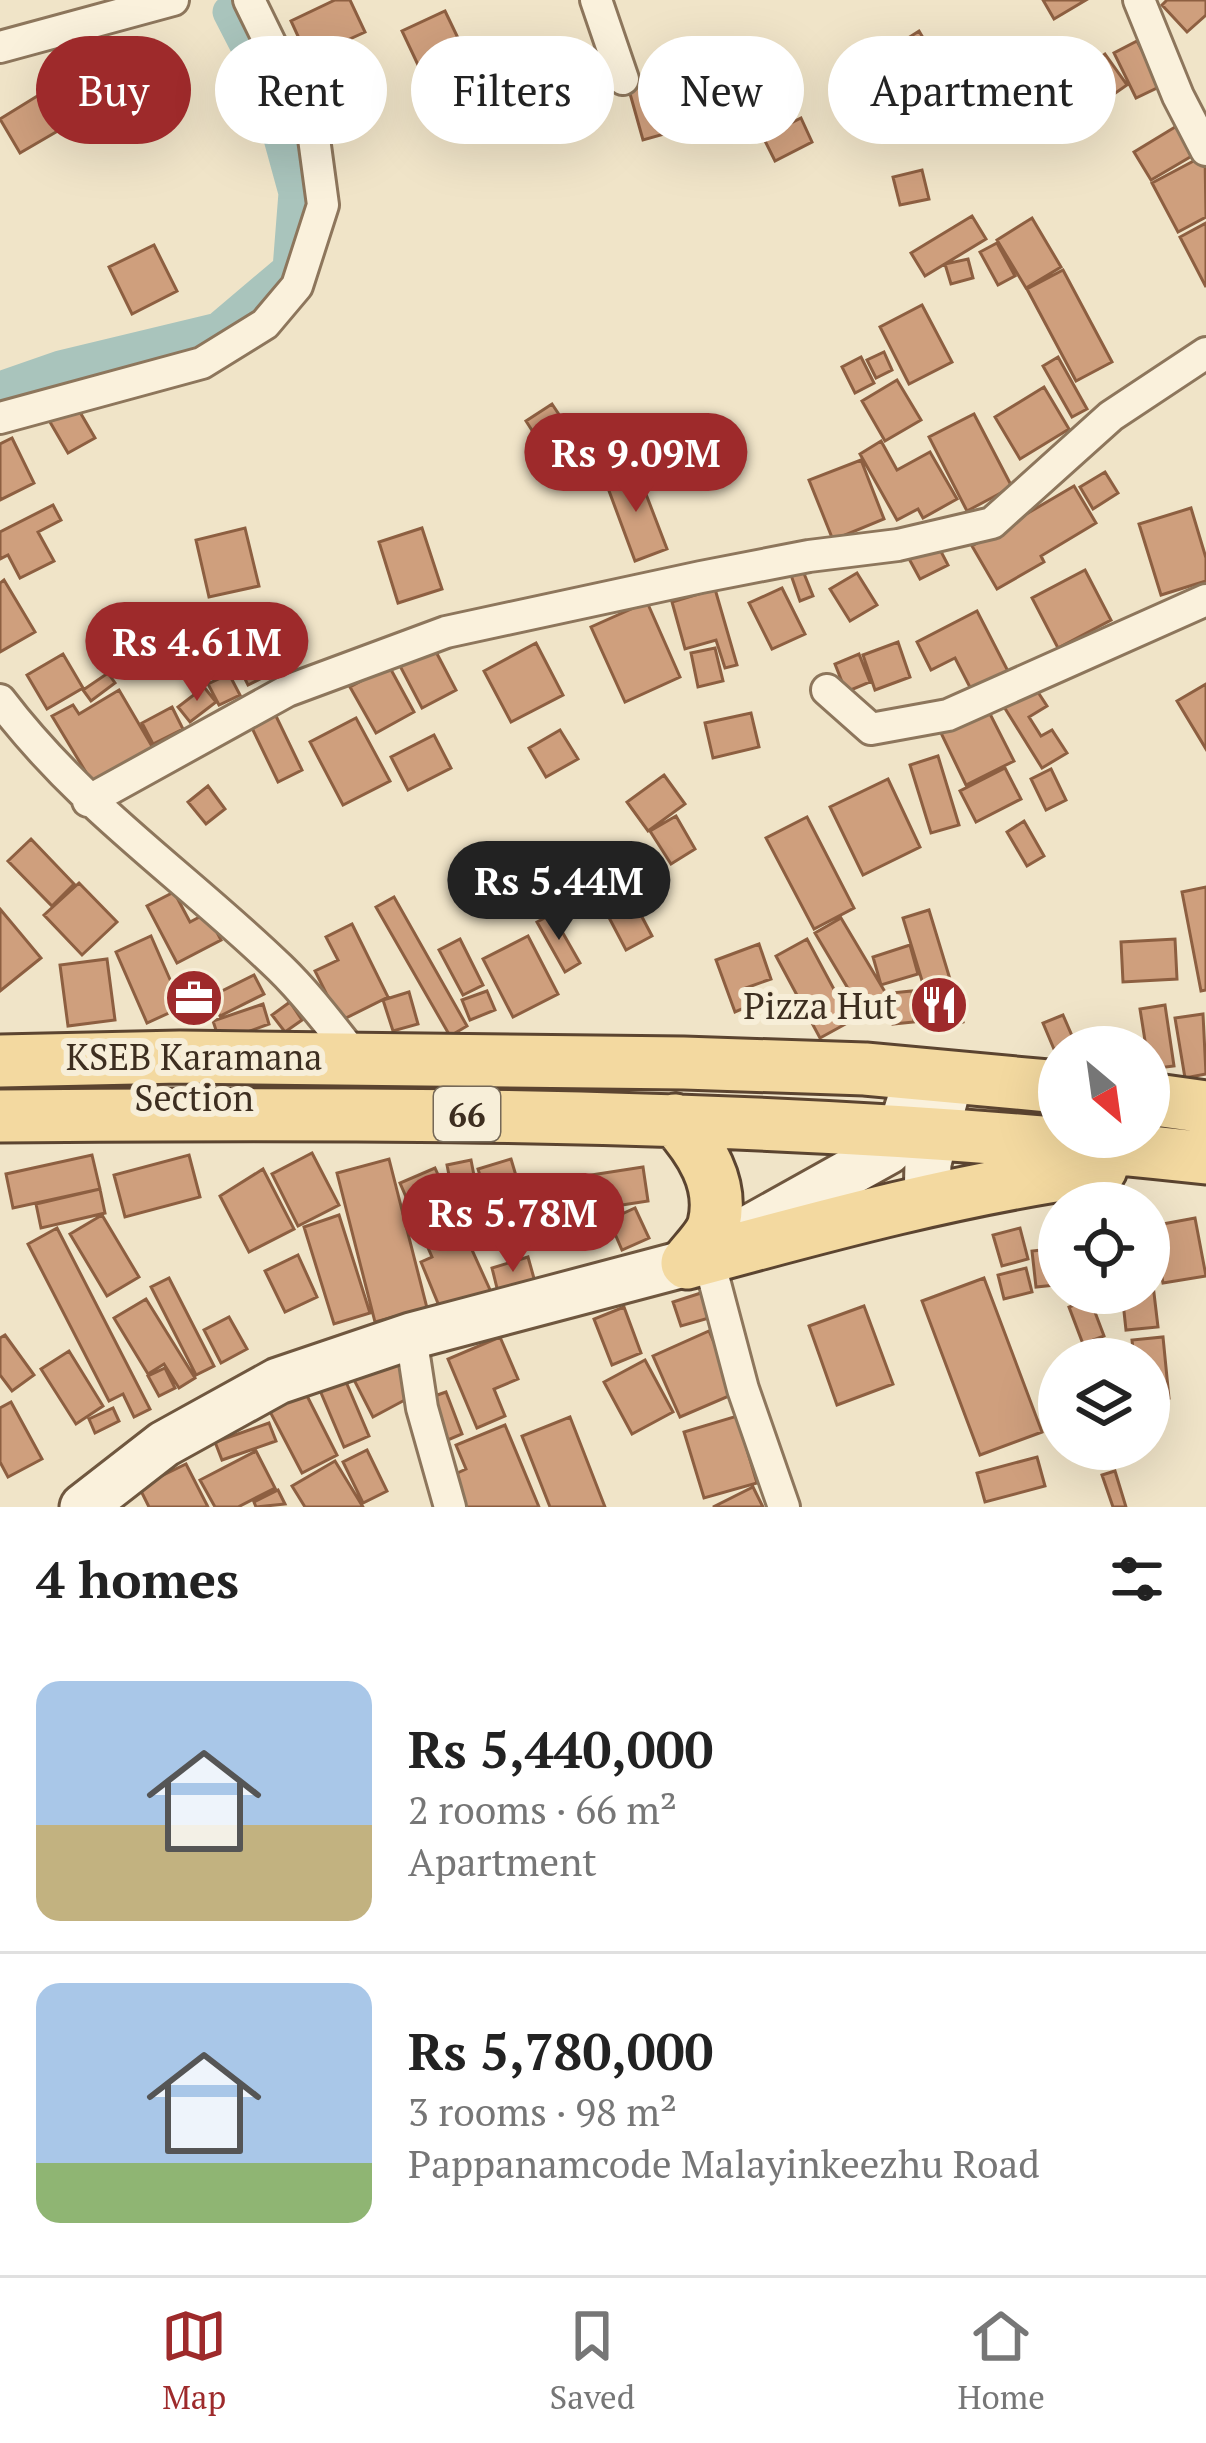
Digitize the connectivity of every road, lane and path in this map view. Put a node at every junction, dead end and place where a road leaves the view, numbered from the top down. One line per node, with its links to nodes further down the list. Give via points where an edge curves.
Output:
1 (173, 0): 5 (street)
2 (249, 0): 11 (street, via 313,131 323,205 297,286 266,324 202,364)
3 (596, 0): 6 (street)
4 (1139, 0): 8 (street)
5 (0, 47)
6 (623, 80)
7 (1206, 80): 8 (street)
8 (1178, 96): 9 (street)
9 (1206, 150)
10 (1206, 353): 15 (street, via 1111,416 992,523 446,632 287,691)
11 (0, 418)
12 (1206, 600): 13 (street, via 948,715 871,729)
13 (827, 690)
14 (0, 700): 15 (street)
15 (88, 801): 16 (street, via 280,968)
16 (358, 1060): 17 (main road); 18 (main road)
17 (0, 1061)
18 (934, 1076): 19 (main road); 24 (main road)
19 (1038, 1085)
20 (1170, 1102): 21 (main road)
21 (1206, 1107)
22 (0, 1116): 23 (main road, 66, via 415,1112)
23 (675, 1120): 24 (main road, 66); 27 (main road, via 703,1153 714,1189 714,1226)
24 (917, 1132): 25 (main road, 66); 26 (main road); 27 (main road)
25 (1199, 1157): 26 (main road)
26 (927, 1202): 27 (main road)
27 (698, 1260): 28 (main road); 31 (street)
28 (411, 1336): 29 (main road, via 278,1381 164,1444); 30 (street)
29 (83, 1507)
30 (450, 1507)
31 (784, 1507)

